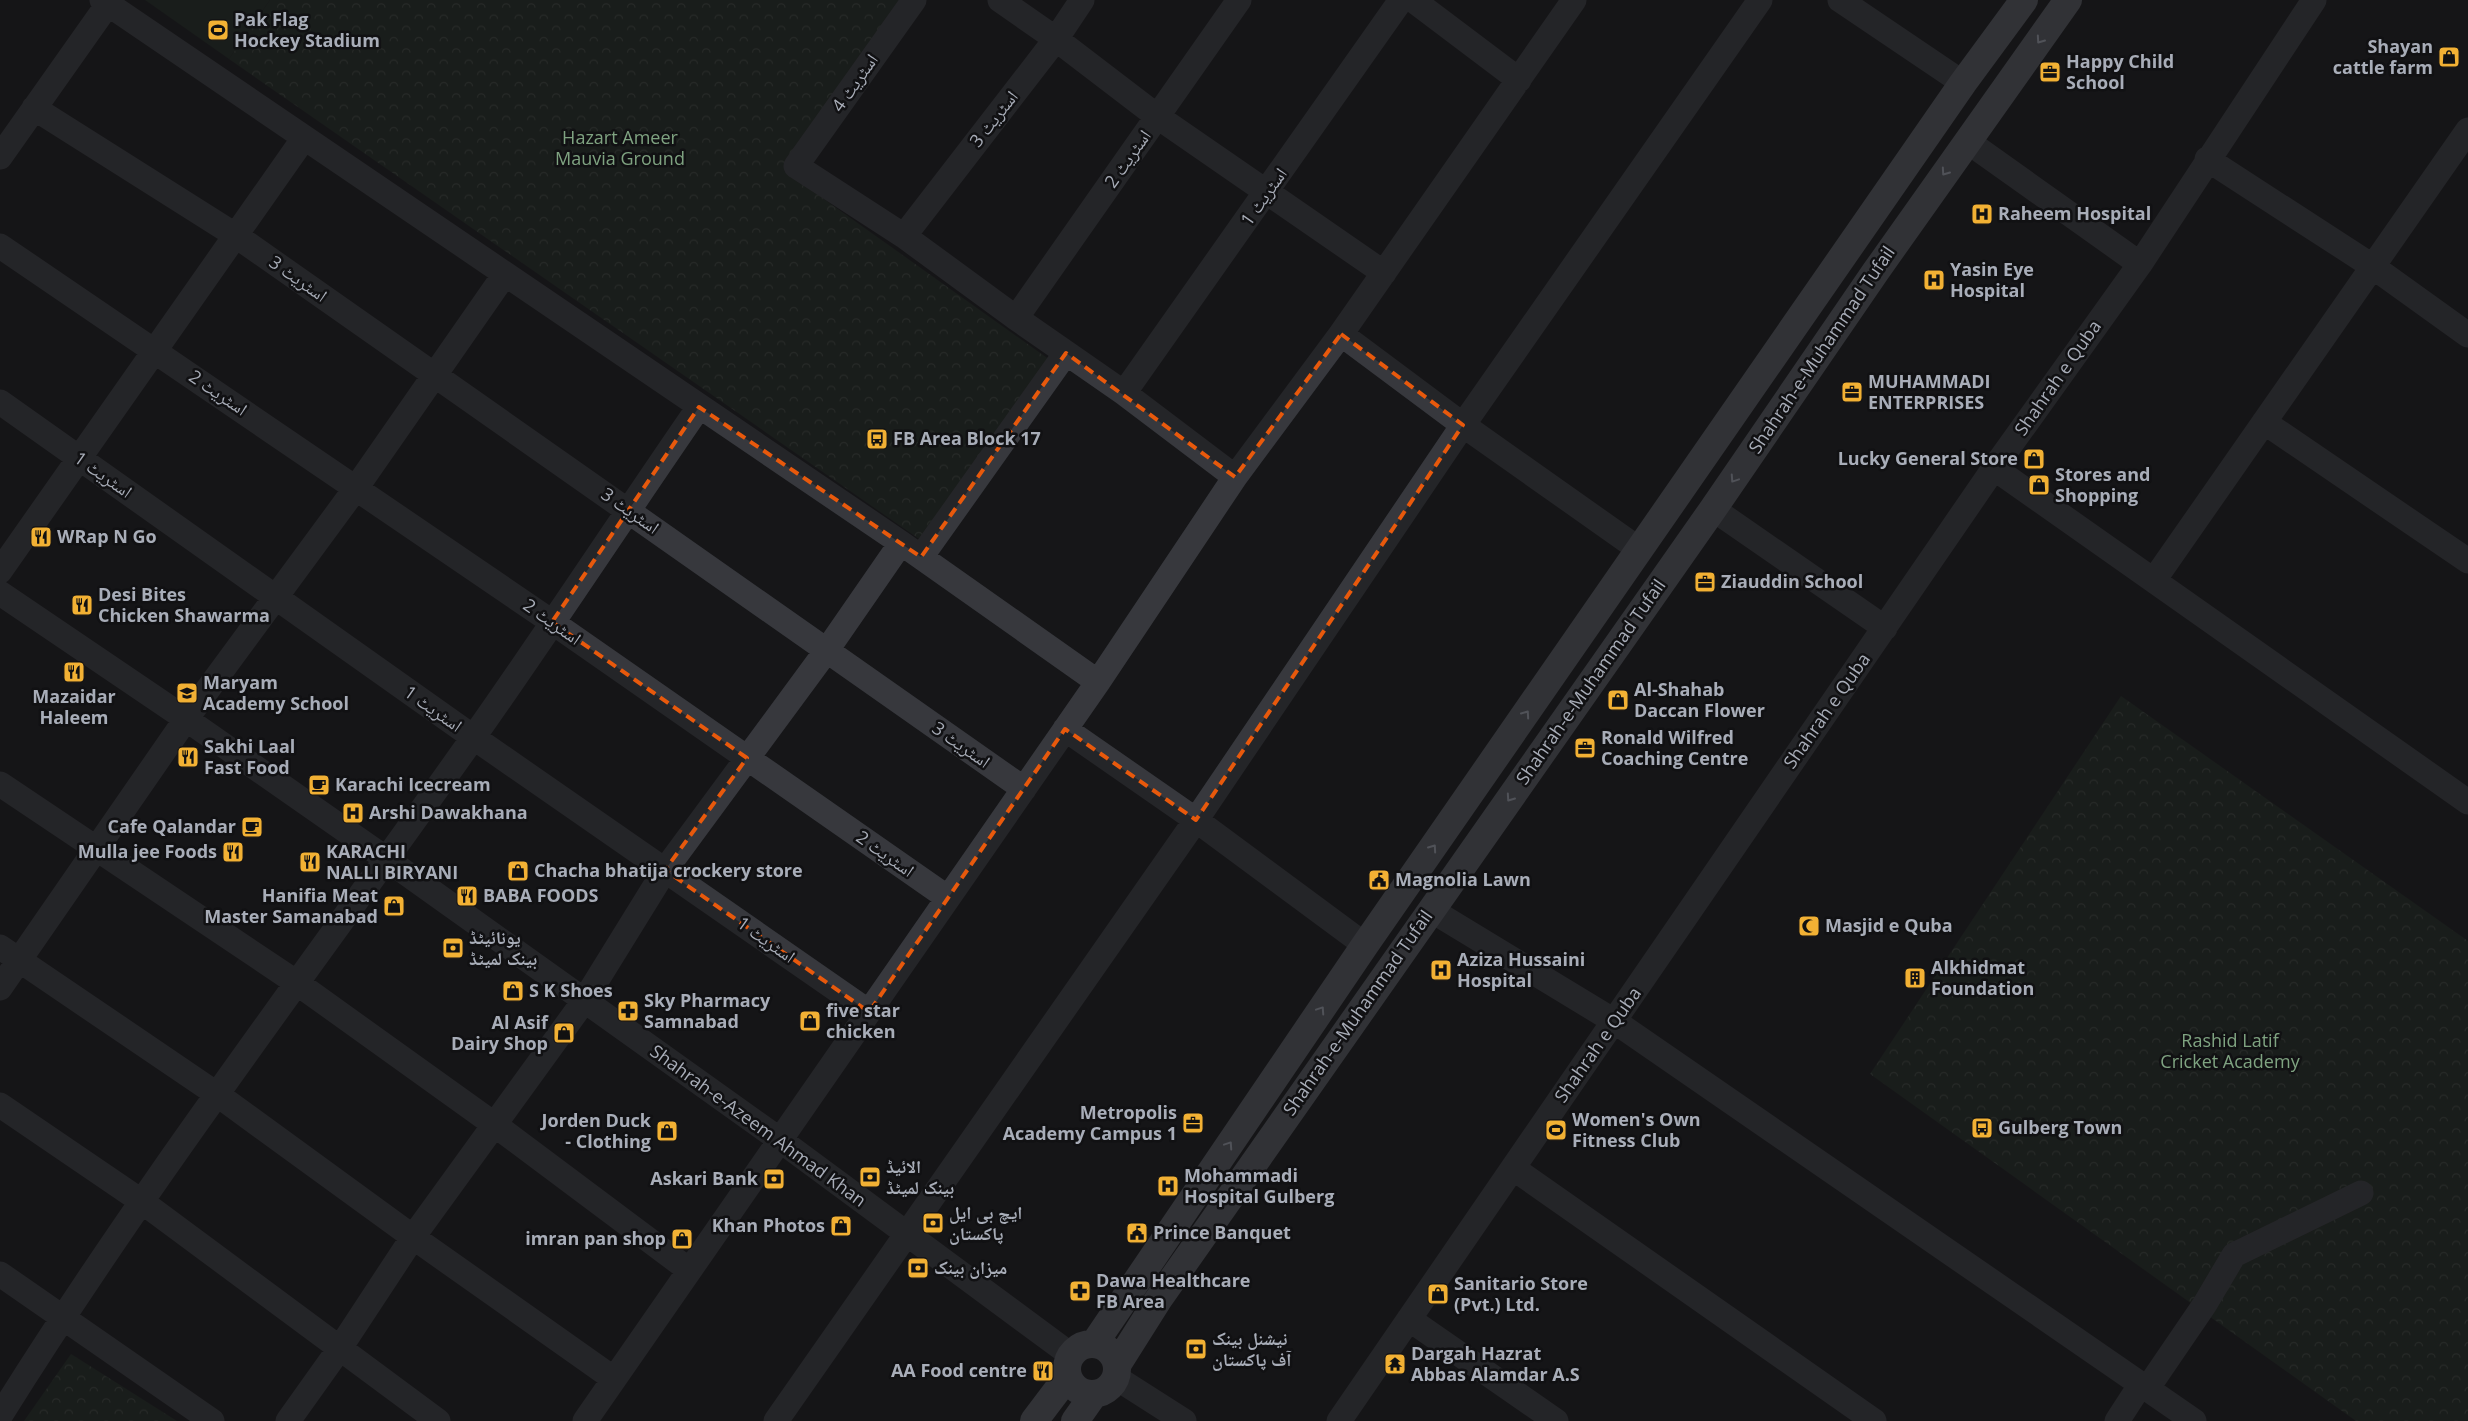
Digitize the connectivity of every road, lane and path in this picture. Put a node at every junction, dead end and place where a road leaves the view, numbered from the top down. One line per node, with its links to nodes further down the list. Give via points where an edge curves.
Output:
1 (914, 0): 26 (street, اسٹریٹ 4, via 796,166)
2 (1000, 0): 14 (street)
3 (1082, 0): 14 (street, اسٹریٹ 3)
4 (1239, 0): 18 (street, اسٹریٹ 2)
5 (1401, 0): 24 (street, اسٹریٹ 1)
6 (1413, 0): 15 (street)
7 (1574, 0): 15 (street)
8 (1760, 0): 42 (street)
9 (1840, 0): 16 (street)
10 (2024, 0): 16 (main road, Shahrah-e-Muhammad Tufail)
11 (2068, 0): 21 (main road, Shahrah-e-Muhammad Tufail, one-way to 21)
12 (2314, 0): 23 (street, Shahrah e Quba)
13 (105, 2): 17 (street); 20 (street)
14 (1056, 39): 18 (street); 26 (street, اسٹریٹ 3)
15 (1519, 80): 30 (street)
16 (1963, 83): 50 (main road, Shahrah-e-Muhammad Tufail)
17 (34, 108): 22 (street); 25 (street, اسٹریٹ 3)
18 (1158, 118): 24 (street); 32 (street, اسٹریٹ 2)
19 (2468, 130): 29 (street)
20 (304, 138): 25 (street); 31 (street)
21 (1967, 142): 28 (street); 47 (main road, Shahrah-e-Muhammad Tufail, one-way to 47)
22 (0, 157)
23 (2207, 159): 28 (street, Shahrah e Quba); 29 (street)
24 (1268, 192): 30 (street); 38 (street, اسٹریٹ 1)
25 (235, 235): 35 (street); 37 (street, اسٹریٹ 3)
26 (904, 236): 32 (street)
27 (0, 246): 35 (street, اسٹریٹ 2)
28 (2140, 264): 44 (street, Shahrah e Quba)
29 (2372, 266): 34 (street); 41 (street)
30 (1384, 273): 33 (street)
31 (505, 274): 37 (street); 40 (street)
32 (1016, 318): 36 (street)
33 (1341, 334): 42 (street); 45 (street)
34 (2468, 335)
35 (155, 350): 43 (street); 46 (street, اسٹریٹ 2)
36 (1066, 353): 38 (street); 51 (street)
37 (435, 375): 46 (street); 48 (street, اسٹریٹ 3)
38 (1124, 393): 45 (street)
39 (0, 402): 43 (street, اسٹریٹ 1)
40 (700, 406): 48 (street); 49 (street)
41 (2264, 422): 52 (street); 54 (street)
42 (1463, 425): 50 (street); 68 (street)
43 (78, 457): 53 (street); 56 (street, اسٹریٹ 1)
44 (1994, 468): 54 (street); 58 (street, Shahrah e Quba)
45 (1235, 477): 60 (street)
46 (356, 488): 56 (street); 57 (street, اسٹریٹ 2)
47 (1713, 509): 58 (street); 73 (main road, Shahrah-e-Muhammad Tufail, one-way to 73)
48 (628, 510): 57 (street); 59 (street, اسٹریٹ 3)
49 (901, 543): 51 (street); 59 (street)
50 (1640, 550): 74 (main road, Shahrah-e-Muhammad Tufail, one-way to 50)
51 (921, 558): 60 (street)
52 (2468, 561)
53 (0, 571)
54 (2154, 580): 67 (street)
55 (0, 594): 61 (street, Shahrah-e-Azeem Ahmad Khan)
56 (276, 598): 61 (street); 63 (street, اسٹریٹ 1)
57 (552, 622): 63 (street); 64 (street, اسٹریٹ 2)
58 (1885, 628): 80 (street, Shahrah e Quba)
59 (827, 650): 64 (street); 66 (street, اسٹریٹ 3)
60 (1098, 682): 62 (street)
61 (186, 719): 69 (street); 70 (street, Shahrah-e-Azeem Ahmad Khan)
62 (1065, 729): 66 (street); 68 (street)
63 (474, 738): 70 (street); 71 (street, اسٹریٹ 1)
64 (747, 758): 71 (street); 72 (street, اسٹریٹ 2)
65 (0, 784): 69 (street)
66 (1024, 789): 72 (street)
67 (2468, 802)
68 (1196, 820): 74 (street); 88 (street)
69 (97, 848): 75 (street); 76 (street)
70 (385, 858): 76 (street); 78 (street, Shahrah-e-Azeem Ahmad Khan)
71 (665, 870): 78 (street); 79 (street, اسٹریٹ 1)
72 (948, 898): 79 (street)
73 (1431, 910): 80 (street); 96 (main road, Shahrah-e-Muhammad Tufail, via 1158,1300)
74 (1365, 945): 95 (main road, Shahrah-e-Muhammad Tufail, one-way to 74)
75 (10, 953): 77 (street); 81 (street)
76 (297, 983): 81 (street); 83 (street)
77 (0, 988)
78 (584, 1001): 83 (street); 84 (street, Shahrah-e-Azeem Ahmad Khan)
79 (869, 1012): 84 (street)
80 (1614, 1022): 85 (street, Shahrah e Quba); 98 (street)
81 (218, 1095): 87 (street); 89 (street)
82 (0, 1105): 87 (street)
83 (495, 1125): 89 (street); 90 (street)
84 (780, 1140): 88 (street, Shahrah-e-Azeem Ahmad Khan); 90 (street)
85 (1513, 1168): 93 (street, Shahrah e Quba); 111 (street)
86 (2361, 1193): 98 (street, via 2234,1255 2205,1304)
87 (141, 1201): 92 (street); 94 (street)
88 (906, 1234): 95 (street, Shahrah-e-Azeem Ahmad Khan); 105 (street)
89 (413, 1237): 94 (street); 97 (street)
90 (689, 1270): 97 (street)
91 (0, 1274): 92 (street)
92 (62, 1316): 100 (street); 101 (street)
93 (1409, 1319): 109 (street, Shahrah e Quba); 110 (street)
94 (340, 1348): 102 (street); 103 (street)
95 (1077, 1358): 96 (main road, via 1109,1350); 99 (main road, via 1071,1384 1078,1390); 106 (main road, Shahrah-e-Muhammad Tufail)
96 (1116, 1371): 99 (main road, via 1111,1386); 108 (street)
97 (614, 1379): 104 (street)
98 (2144, 1386): 112 (street); 113 (street)
99 (1094, 1394): 107 (main road)
100 (0, 1416)
101 (212, 1421)
102 (288, 1421)
103 (438, 1421)
104 (585, 1421)
105 (776, 1421)
106 (1034, 1421)
107 (1075, 1421)
108 (1184, 1421)
109 (1339, 1421)
110 (1556, 1421)
111 (1874, 1421)
112 (2117, 1421)
113 (2194, 1421)

